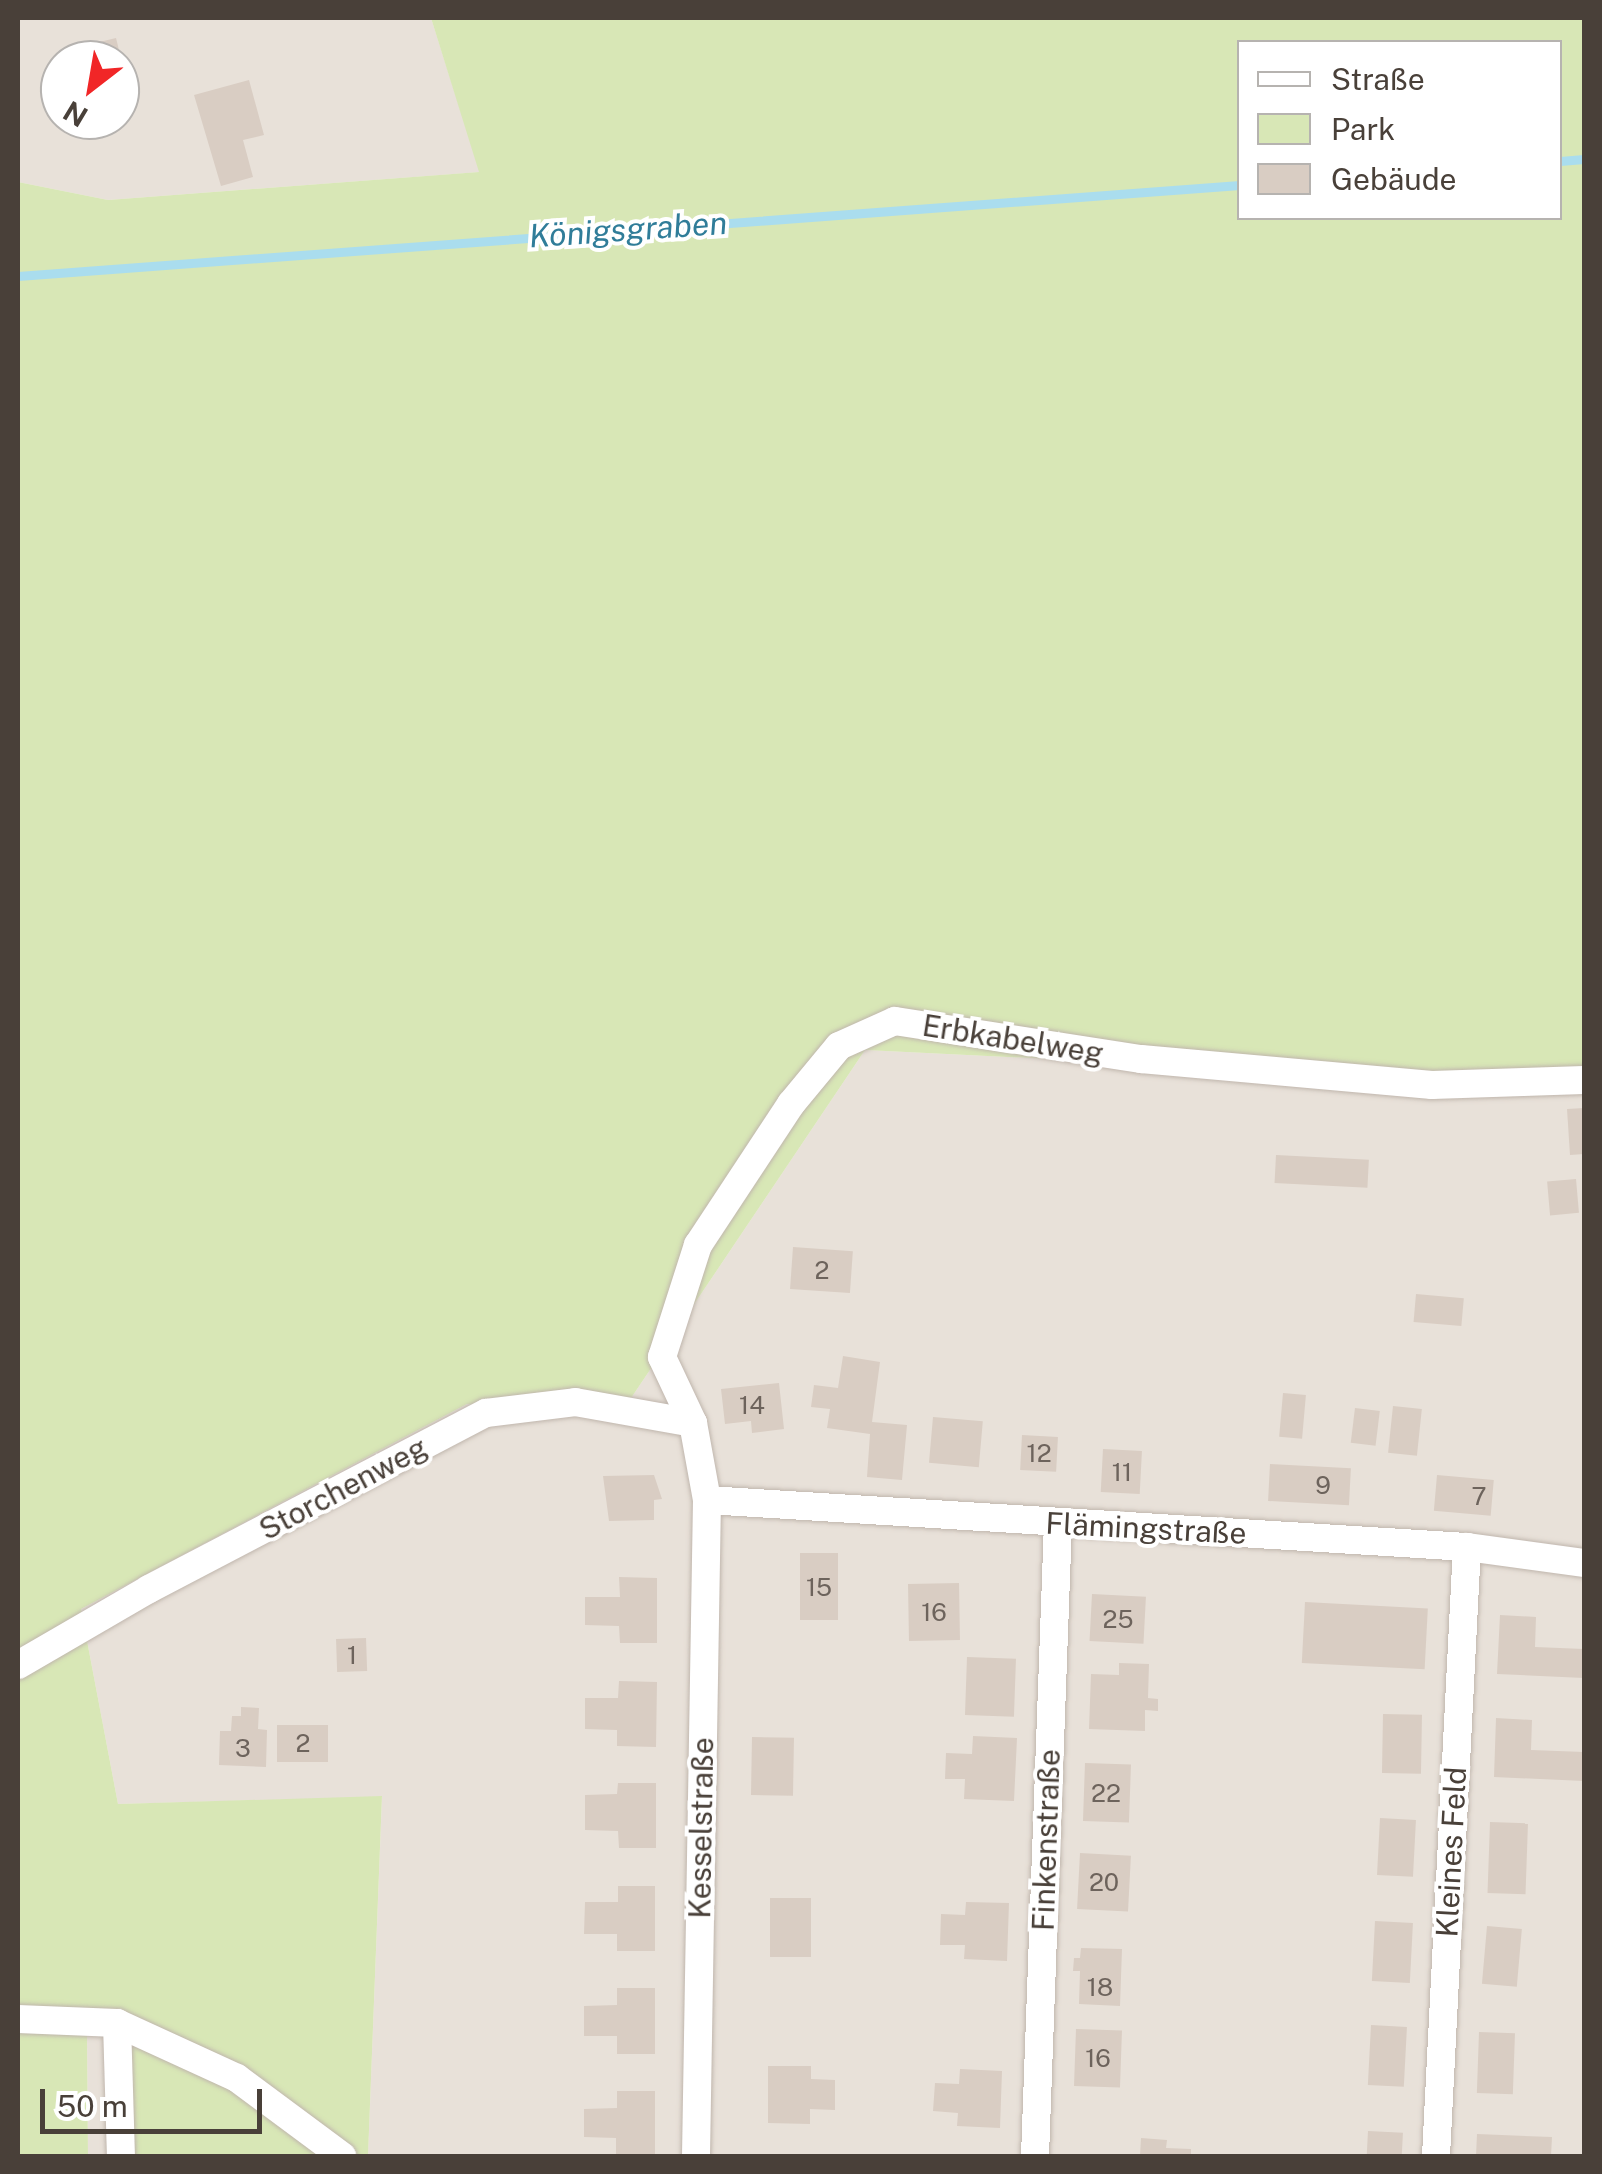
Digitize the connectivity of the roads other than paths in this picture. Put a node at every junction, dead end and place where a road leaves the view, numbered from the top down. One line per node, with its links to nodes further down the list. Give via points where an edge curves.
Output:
1 (1584, 1080): 2 (street, Erbkabelweg, via 1432,1085 1142,1059 894,1021 839,1046 791,1104 698,1246 662,1357)
2 (693, 1423): 3 (street, Erbkabelweg); 7 (street, Storchenweg, via 576,1402 486,1413 149,1589)
3 (707, 1500): 4 (street, Flämingstraße); 12 (street, Kesselstraße)
4 (1058, 1524): 5 (street, Flämingstraße); 13 (street, Finkenstraße)
5 (1467, 1547): 6 (street, Flämingstraße); 14 (street, Kleines Feld)
6 (1584, 1563)
7 (18, 1666)
8 (18, 2019): 9 (street)
9 (117, 2023): 10 (street); 11 (street, via 237,2078)
10 (121, 2156)
11 (342, 2156)
12 (696, 2156)
13 (1034, 2156)
14 (1436, 2156)

